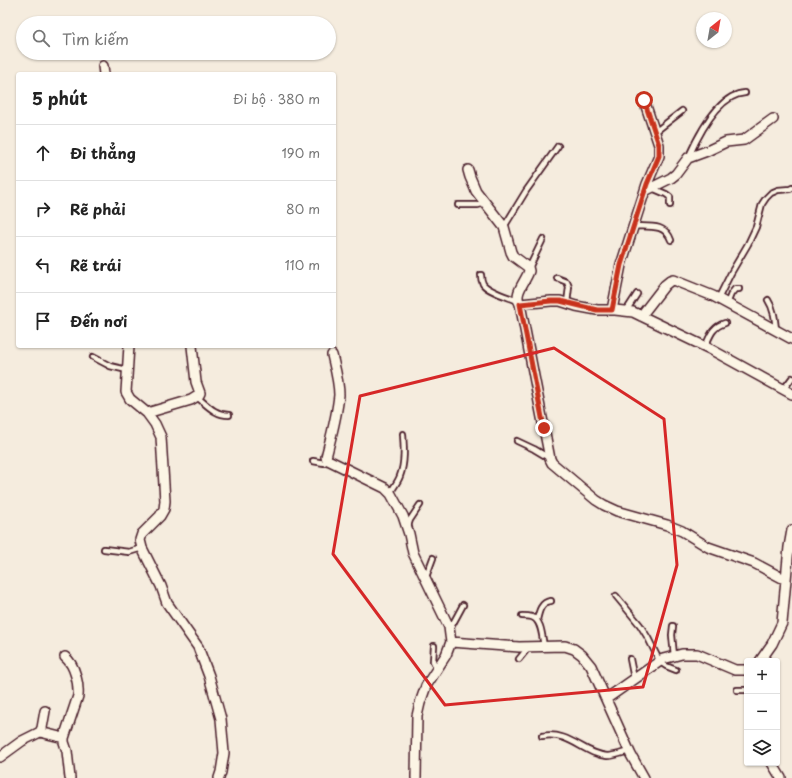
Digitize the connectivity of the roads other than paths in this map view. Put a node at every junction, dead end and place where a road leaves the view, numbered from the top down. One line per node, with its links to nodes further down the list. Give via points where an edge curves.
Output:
1 (746, 93): 7 (lane, via 734,96 712,116 697,138)
2 (644, 100): 5 (street)
3 (682, 111): 5 (lane)
4 (773, 119): 7 (street, via 744,140 726,142)
5 (655, 132): 10 (street, via 660,151)
6 (558, 146): 15 (lane)
7 (688, 158): 10 (street, via 671,178)
8 (468, 170): 11 (street, via 476,191)
9 (792, 188): 23 (lane, via 778,190 766,198 748,244)
10 (648, 189): 13 (lane, via 666,194 670,197); 14 (street)
11 (485, 203): 12 (lane); 15 (street)
12 (458, 205)
13 (670, 205)
14 (633, 226): 17 (lane, via 664,229 669,233); 28 (street, via 621,265)
15 (504, 227): 18 (street, via 510,252)
16 (543, 239): 18 (lane)
17 (671, 240)
18 (529, 269): 25 (street, via 518,294)
19 (480, 275): 25 (lane, via 483,284 488,288)
20 (557, 278): 26 (lane, via 567,282)
21 (739, 289): 27 (lane, via 731,294)
22 (637, 294): 29 (lane)
23 (718, 299): 27 (street); 30 (street, via 676,281 670,281)
24 (768, 300): 32 (lane, via 775,315)
25 (519, 302): 26 (street); 48 (street)
26 (567, 303): 28 (street, via 597,310)
27 (727, 304): 32 (street)
28 (612, 310): 29 (street)
29 (626, 311): 30 (street)
30 (642, 316): 34 (street)
31 (724, 323): 34 (lane, via 717,325)
32 (776, 330): 33 (street)
33 (792, 339)
34 (705, 347): 41 (street)
35 (128, 348): 39 (street)
36 (192, 348): 43 (street, via 196,382 200,393)
37 (332, 355): 49 (street, via 339,394 326,457)
38 (93, 357): 39 (lane, via 110,366)
39 (127, 370): 44 (street, via 127,396)
40 (792, 378): 41 (lane)
41 (783, 390): 42 (street)
42 (792, 394)
43 (197, 397): 44 (street); 45 (lane, via 215,412)
44 (147, 413): 55 (street, via 160,437 165,501 160,516 142,534)
45 (229, 415)
46 (403, 434): 51 (lane, via 404,451 400,477)
47 (517, 441): 48 (lane)
48 (550, 459): 59 (street, via 604,505 682,531 708,547 754,563)
49 (328, 460): 50 (lane, via 324,463); 51 (street, via 385,488)
50 (313, 461)
51 (390, 493): 53 (street)
52 (420, 506): 53 (lane)
53 (407, 529): 58 (street, via 413,553)
54 (792, 530): 59 (street, via 788,546)
55 (142, 548): 56 (lane, via 129,552); 92 (street, via 167,603 198,647 209,676 222,719 224,752)
56 (104, 549)
57 (433, 558): 58 (lane)
58 (425, 578): 66 (street)
59 (786, 580): 73 (street, via 782,623)
60 (616, 596): 76 (lane, via 640,625)
61 (551, 602): 64 (lane, via 542,605)
62 (463, 605): 66 (lane)
63 (522, 616): 64 (lane)
64 (537, 620): 69 (lane)
65 (673, 626): 71 (lane)
66 (450, 630): 67 (street)
67 (451, 642): 70 (street); 77 (street)
68 (434, 646): 77 (lane, via 433,661)
69 (544, 646): 70 (street); 83 (street, via 565,646 582,655 591,666)
70 (529, 647): 74 (lane)
71 (674, 656): 76 (street); 79 (street, via 697,654 735,670)
72 (66, 657): 87 (street, via 72,667 78,691)
73 (762, 658)
74 (519, 659)
75 (630, 659): 80 (lane)
76 (660, 662): 78 (lane); 80 (street)
77 (437, 670): 93 (street, via 426,686 417,716)
78 (676, 670)
79 (744, 670)
80 (634, 679): 83 (street)
81 (737, 690): 82 (lane)
82 (744, 690)
83 (606, 699): 88 (street)
84 (45, 711): 85 (street)
85 (40, 732): 87 (street); 89 (street)
86 (542, 736): 88 (lane, via 561,736 608,756)
87 (64, 738): 91 (street)
88 (629, 751): 94 (street)
89 (0, 757)
90 (774, 766): 95 (street)
91 (70, 778)
92 (219, 778)
93 (416, 778)
94 (644, 778)
95 (781, 778)

